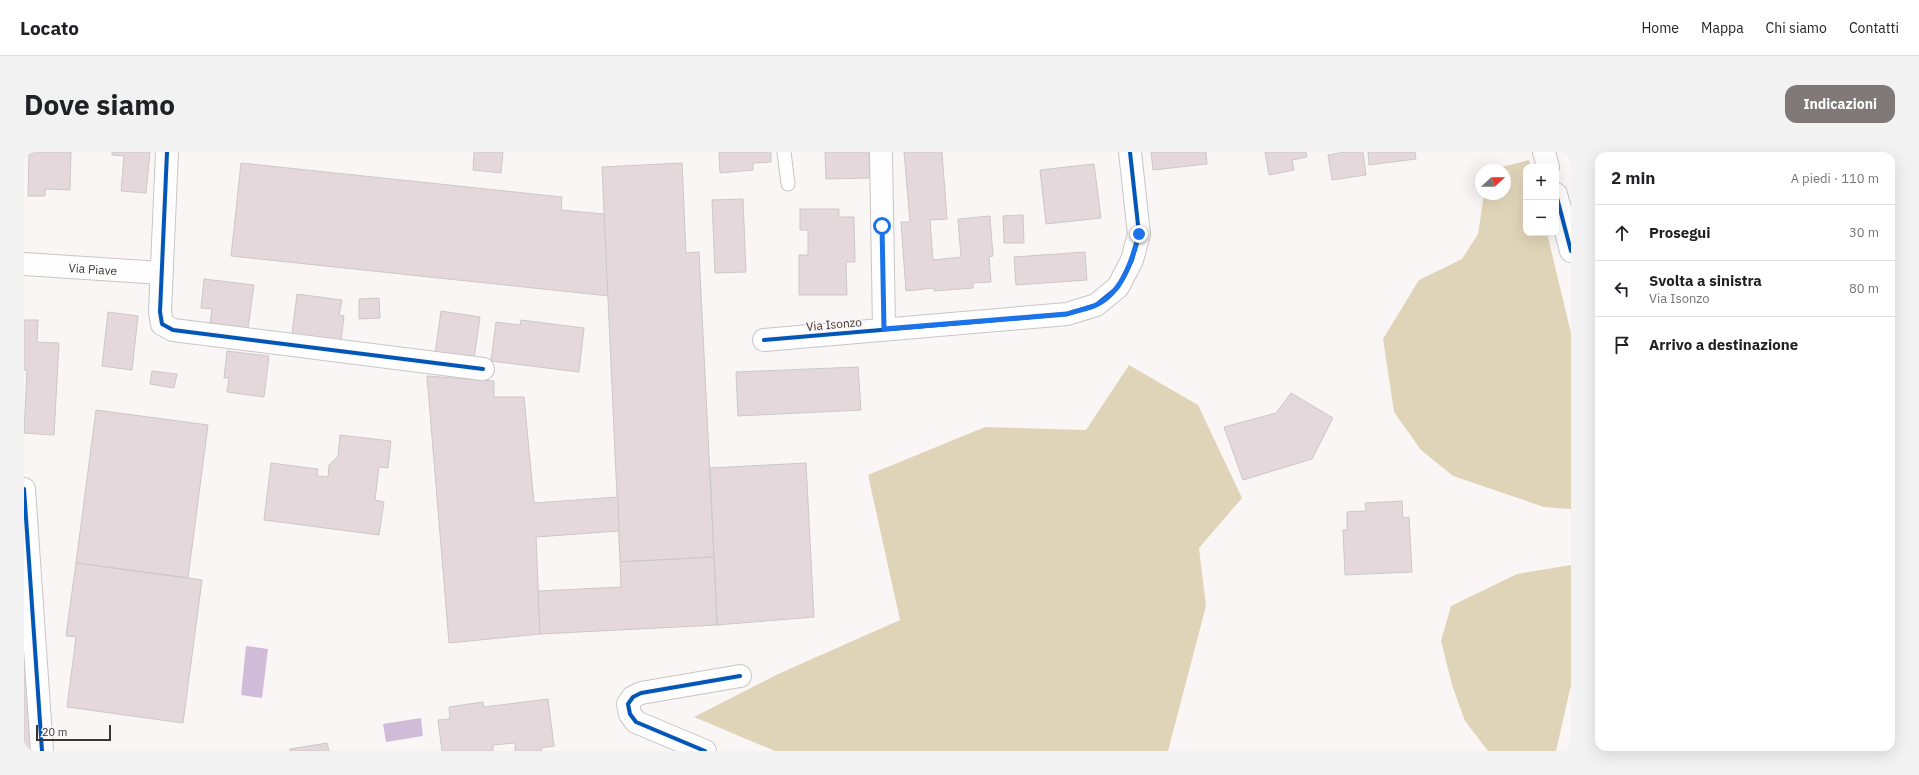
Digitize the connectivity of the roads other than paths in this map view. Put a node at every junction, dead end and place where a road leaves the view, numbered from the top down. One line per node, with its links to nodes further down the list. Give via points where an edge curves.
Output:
1 (167, 152): 11 (street)
2 (784, 152): 7 (lane)
3 (881, 152): 12 (street)
4 (1130, 152): 12 (street, Via Isonzo, via 1139,234 1132,260 1118,287 1096,305 1067,314)
5 (1544, 152): 6 (street)
6 (1547, 164)
7 (788, 184)
8 (1558, 200): 9 (street)
9 (1571, 251)
10 (24, 264): 11 (street, Via Piave)
11 (161, 273): 14 (street, via 160,318 162,324 172,330)
12 (884, 329): 13 (street, Via Isonzo)
13 (764, 340)
14 (483, 369)
15 (24, 488): 17 (street)
16 (740, 676): 18 (street, via 641,693 633,697 628,704 630,714 636,722)
17 (42, 751)
18 (705, 751)

